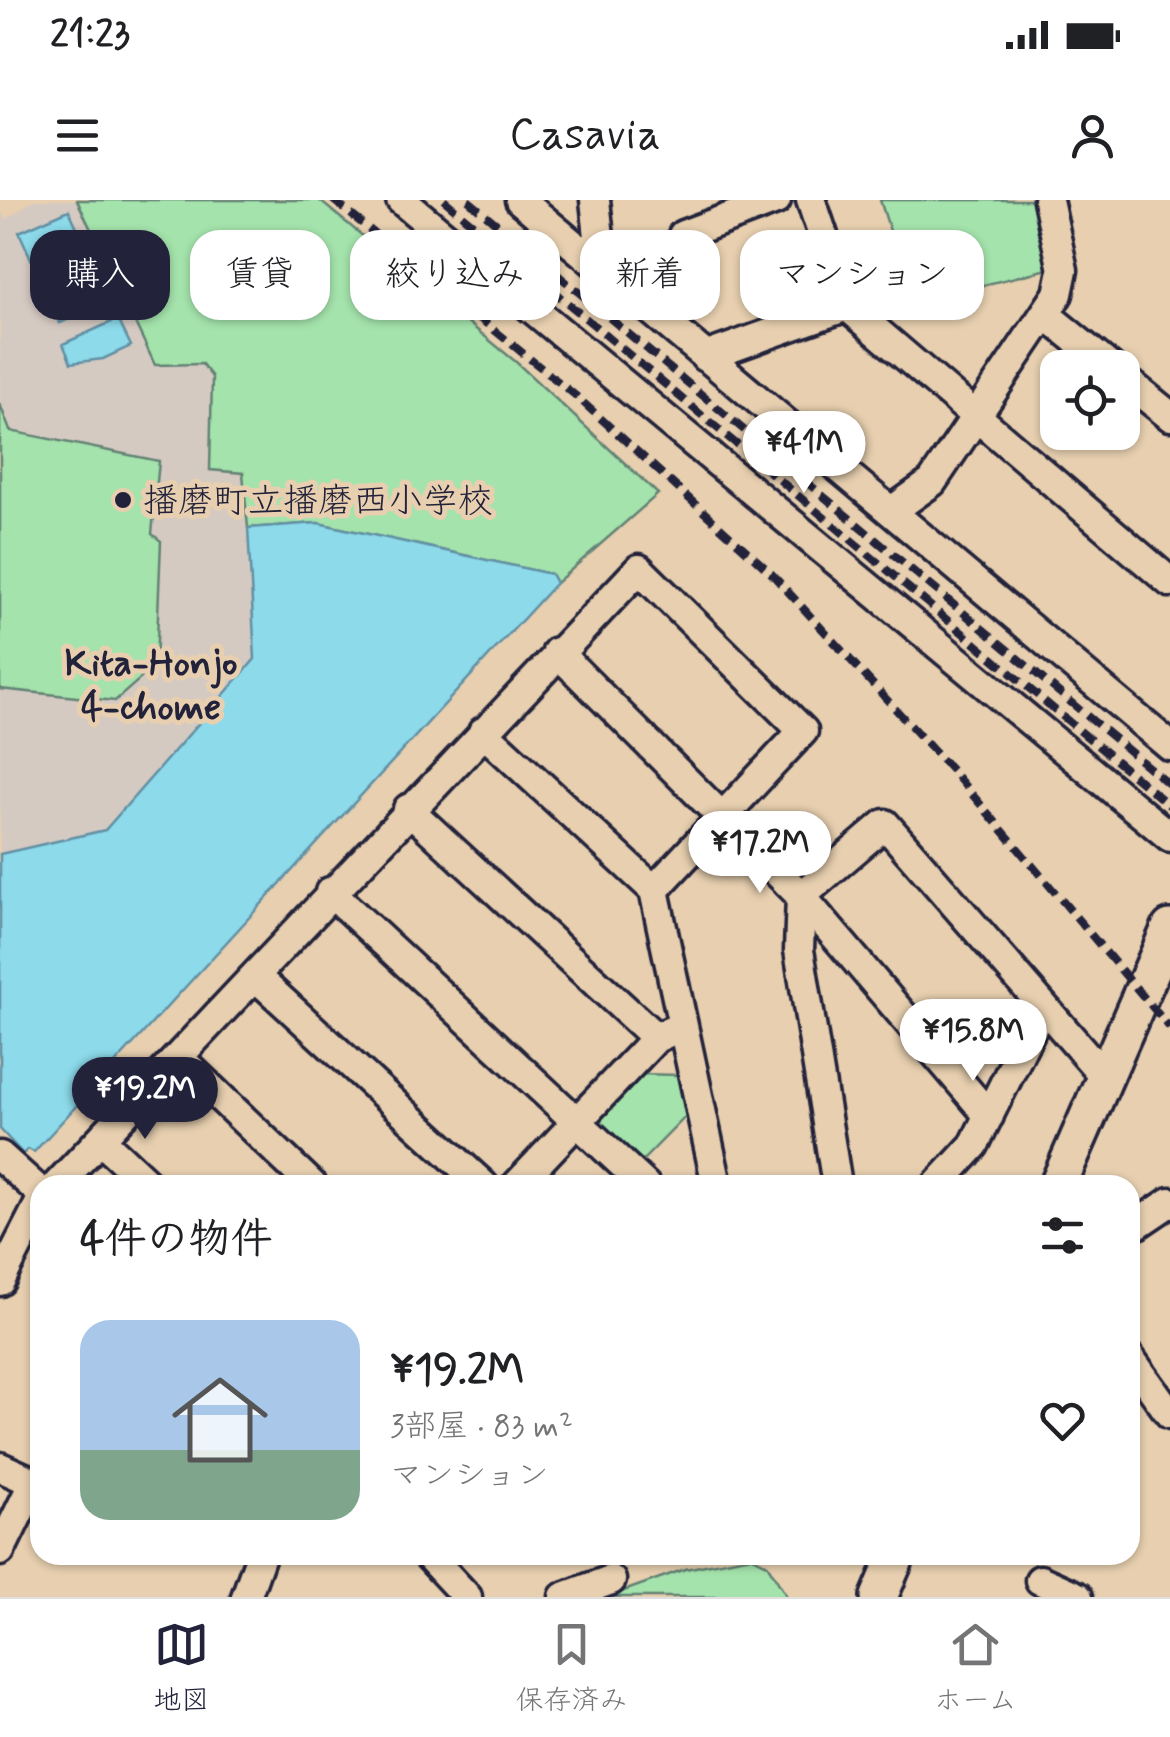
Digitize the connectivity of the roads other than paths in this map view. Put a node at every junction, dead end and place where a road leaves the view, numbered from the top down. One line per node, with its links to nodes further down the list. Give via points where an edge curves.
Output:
1 (401, 200): 27 (street)
2 (520, 200): 10 (street)
3 (595, 200): 7 (street)
4 (776, 200): 8 (street)
5 (812, 200): 9 (street)
6 (1048, 200): 11 (street, via 1063,270)
7 (598, 230)
8 (697, 230)
9 (822, 230)
10 (580, 248)
11 (1046, 314): 15 (street); 19 (street)
12 (663, 320): 16 (street)
13 (808, 320): 16 (street)
14 (863, 320): 19 (street)
15 (1089, 350)
16 (705, 357): 20 (street)
17 (1140, 392): 18 (street)
18 (1170, 416)
19 (977, 419): 20 (street, via 932,482); 21 (street)
20 (893, 510): 24 (street)
21 (1170, 582)
22 (557, 652): 23 (street); 26 (street); 26 (street, via 639,568 804,731)
23 (483, 732): 25 (street); 28 (street)
24 (1170, 746)
25 (408, 809): 29 (street); 34 (street)
26 (722, 817): 28 (street); 30 (street)
27 (1170, 837)
28 (654, 890): 34 (street)
29 (330, 892): 32 (street); 38 (street)
30 (801, 896): 33 (street, via 885,824); 37 (street); 48 (street, via 800,950)
31 (1170, 928): 36 (street)
32 (256, 976): 35 (street); 44 (street)
33 (1043, 1006): 36 (street); 37 (street)
34 (668, 1032): 38 (street); 47 (street)
35 (178, 1057): 39 (street); 43 (street)
36 (1105, 1076): 50 (street)
37 (990, 1116): 49 (street)
38 (578, 1122): 45 (street); 46 (street)
39 (102, 1142): 41 (street); 42 (street)
40 (0, 1156): 51 (street)
41 (67, 1175)
42 (138, 1175)
43 (302, 1175)
44 (471, 1175)
45 (528, 1175)
46 (634, 1175)
47 (714, 1175)
48 (836, 1175)
49 (946, 1175)
50 (1062, 1175)
51 (30, 1183)
52 (1170, 1202): 53 (street)
53 (1140, 1222)
54 (30, 1223): 55 (street)
55 (0, 1281)
56 (1140, 1372): 57 (street)
57 (1170, 1414)
58 (0, 1467): 59 (street)
59 (30, 1481)
60 (30, 1497): 61 (street)
61 (0, 1551)
62 (257, 1565): 67 (street)
63 (437, 1565): 68 (street)
64 (893, 1565): 70 (street)
65 (611, 1580): 69 (street)
66 (1040, 1580): 71 (street)
67 (246, 1597)
68 (467, 1597)
69 (564, 1597)
70 (879, 1597)
71 (1078, 1597)

